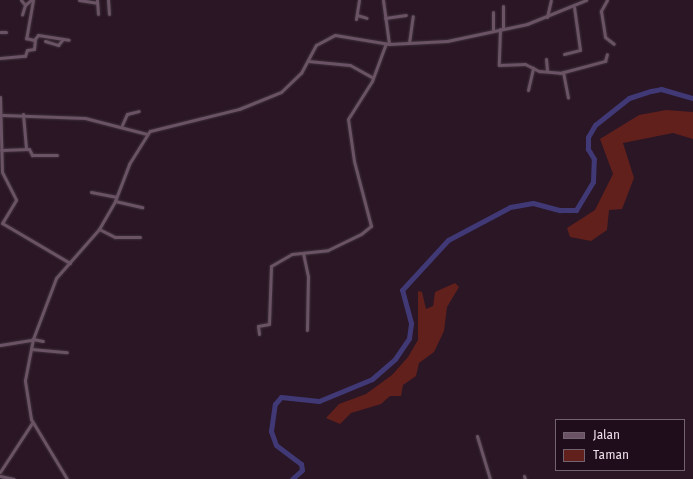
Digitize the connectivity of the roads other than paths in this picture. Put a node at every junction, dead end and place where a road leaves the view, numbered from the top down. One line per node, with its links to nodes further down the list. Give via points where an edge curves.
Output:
1 (22, 0): 11 (street)
2 (32, 0): 11 (street); 30 (street, via 33,17 29,19 26,36)
3 (79, 0): 10 (street)
4 (108, 0): 16 (street)
5 (359, 0): 18 (street)
6 (383, 0): 23 (street)
7 (551, 0): 21 (street)
8 (586, 0): 13 (street)
9 (607, 0): 35 (street, via 600,11 605,37)
10 (97, 1): 15 (street)
11 (25, 5): 17 (street)
12 (502, 6): 25 (street)
13 (574, 7): 21 (street); 36 (street, via 580,50)
14 (493, 12): 26 (street)
15 (98, 14)
16 (109, 14)
17 (22, 15)
18 (357, 15): 22 (street); 24 (street)
19 (406, 15): 23 (street)
20 (413, 16): 34 (street)
21 (547, 17): 25 (street)
22 (367, 18)
23 (385, 18): 33 (street)
24 (356, 19)
25 (502, 29): 26 (street); 41 (street, via 499,64 525,64)
26 (494, 30): 34 (street, via 447,41)
27 (0, 32): 28 (street)
28 (6, 32)
29 (63, 39): 30 (street, via 37,35); 31 (street); 32 (street, via 58,45)
30 (35, 40): 38 (street, via 34,49 27,50 25,56)
31 (69, 40)
32 (45, 41)
33 (388, 43): 34 (street); 40 (street, via 335,34 319,41); 44 (street)
34 (409, 43)
35 (614, 44)
36 (564, 54)
37 (607, 54): 43 (street, via 605,61)
38 (0, 58)
39 (546, 59): 42 (street)
40 (308, 61): 44 (street, via 350,65); 53 (street, via 292,83 280,92 239,109 209,114 165,126)
41 (533, 68): 42 (street); 45 (street)
42 (547, 72): 43 (street)
43 (563, 72): 47 (street)
44 (373, 78): 63 (street, via 348,119 369,228 328,250)
45 (528, 90)
46 (0, 97): 50 (street)
47 (568, 98)
48 (139, 111): 52 (street, via 127,114)
49 (23, 114): 50 (street); 52 (street, via 86,118); 54 (street)
50 (3, 115): 51 (street)
51 (1, 125): 55 (street)
52 (122, 125): 53 (street)
53 (147, 134): 59 (street, via 129,164)
54 (26, 149): 55 (street); 56 (street, via 32,155)
55 (2, 150): 57 (street)
56 (57, 155)
57 (1, 157): 64 (street, via 2,172 16,200 2,223)
58 (91, 192): 59 (street)
59 (116, 199): 60 (street); 61 (street)
60 (142, 207)
61 (99, 230): 62 (street, via 114,237); 64 (street)
62 (140, 237)
63 (303, 253): 65 (street, via 308,276); 66 (street, via 281,258 269,269 272,289 269,324 258,326)
64 (70, 263): 67 (street, via 56,278)
65 (306, 330)
66 (259, 334)
67 (34, 337): 68 (street); 69 (street); 70 (street)
68 (43, 341)
69 (0, 345)
70 (31, 349): 71 (street); 72 (street, via 25,380)
71 (67, 352)
72 (32, 423): 74 (street); 77 (street)
73 (477, 436): 78 (street)
74 (0, 472)
75 (0, 476): 76 (street)
76 (14, 479)
77 (67, 479)
78 (490, 479)

